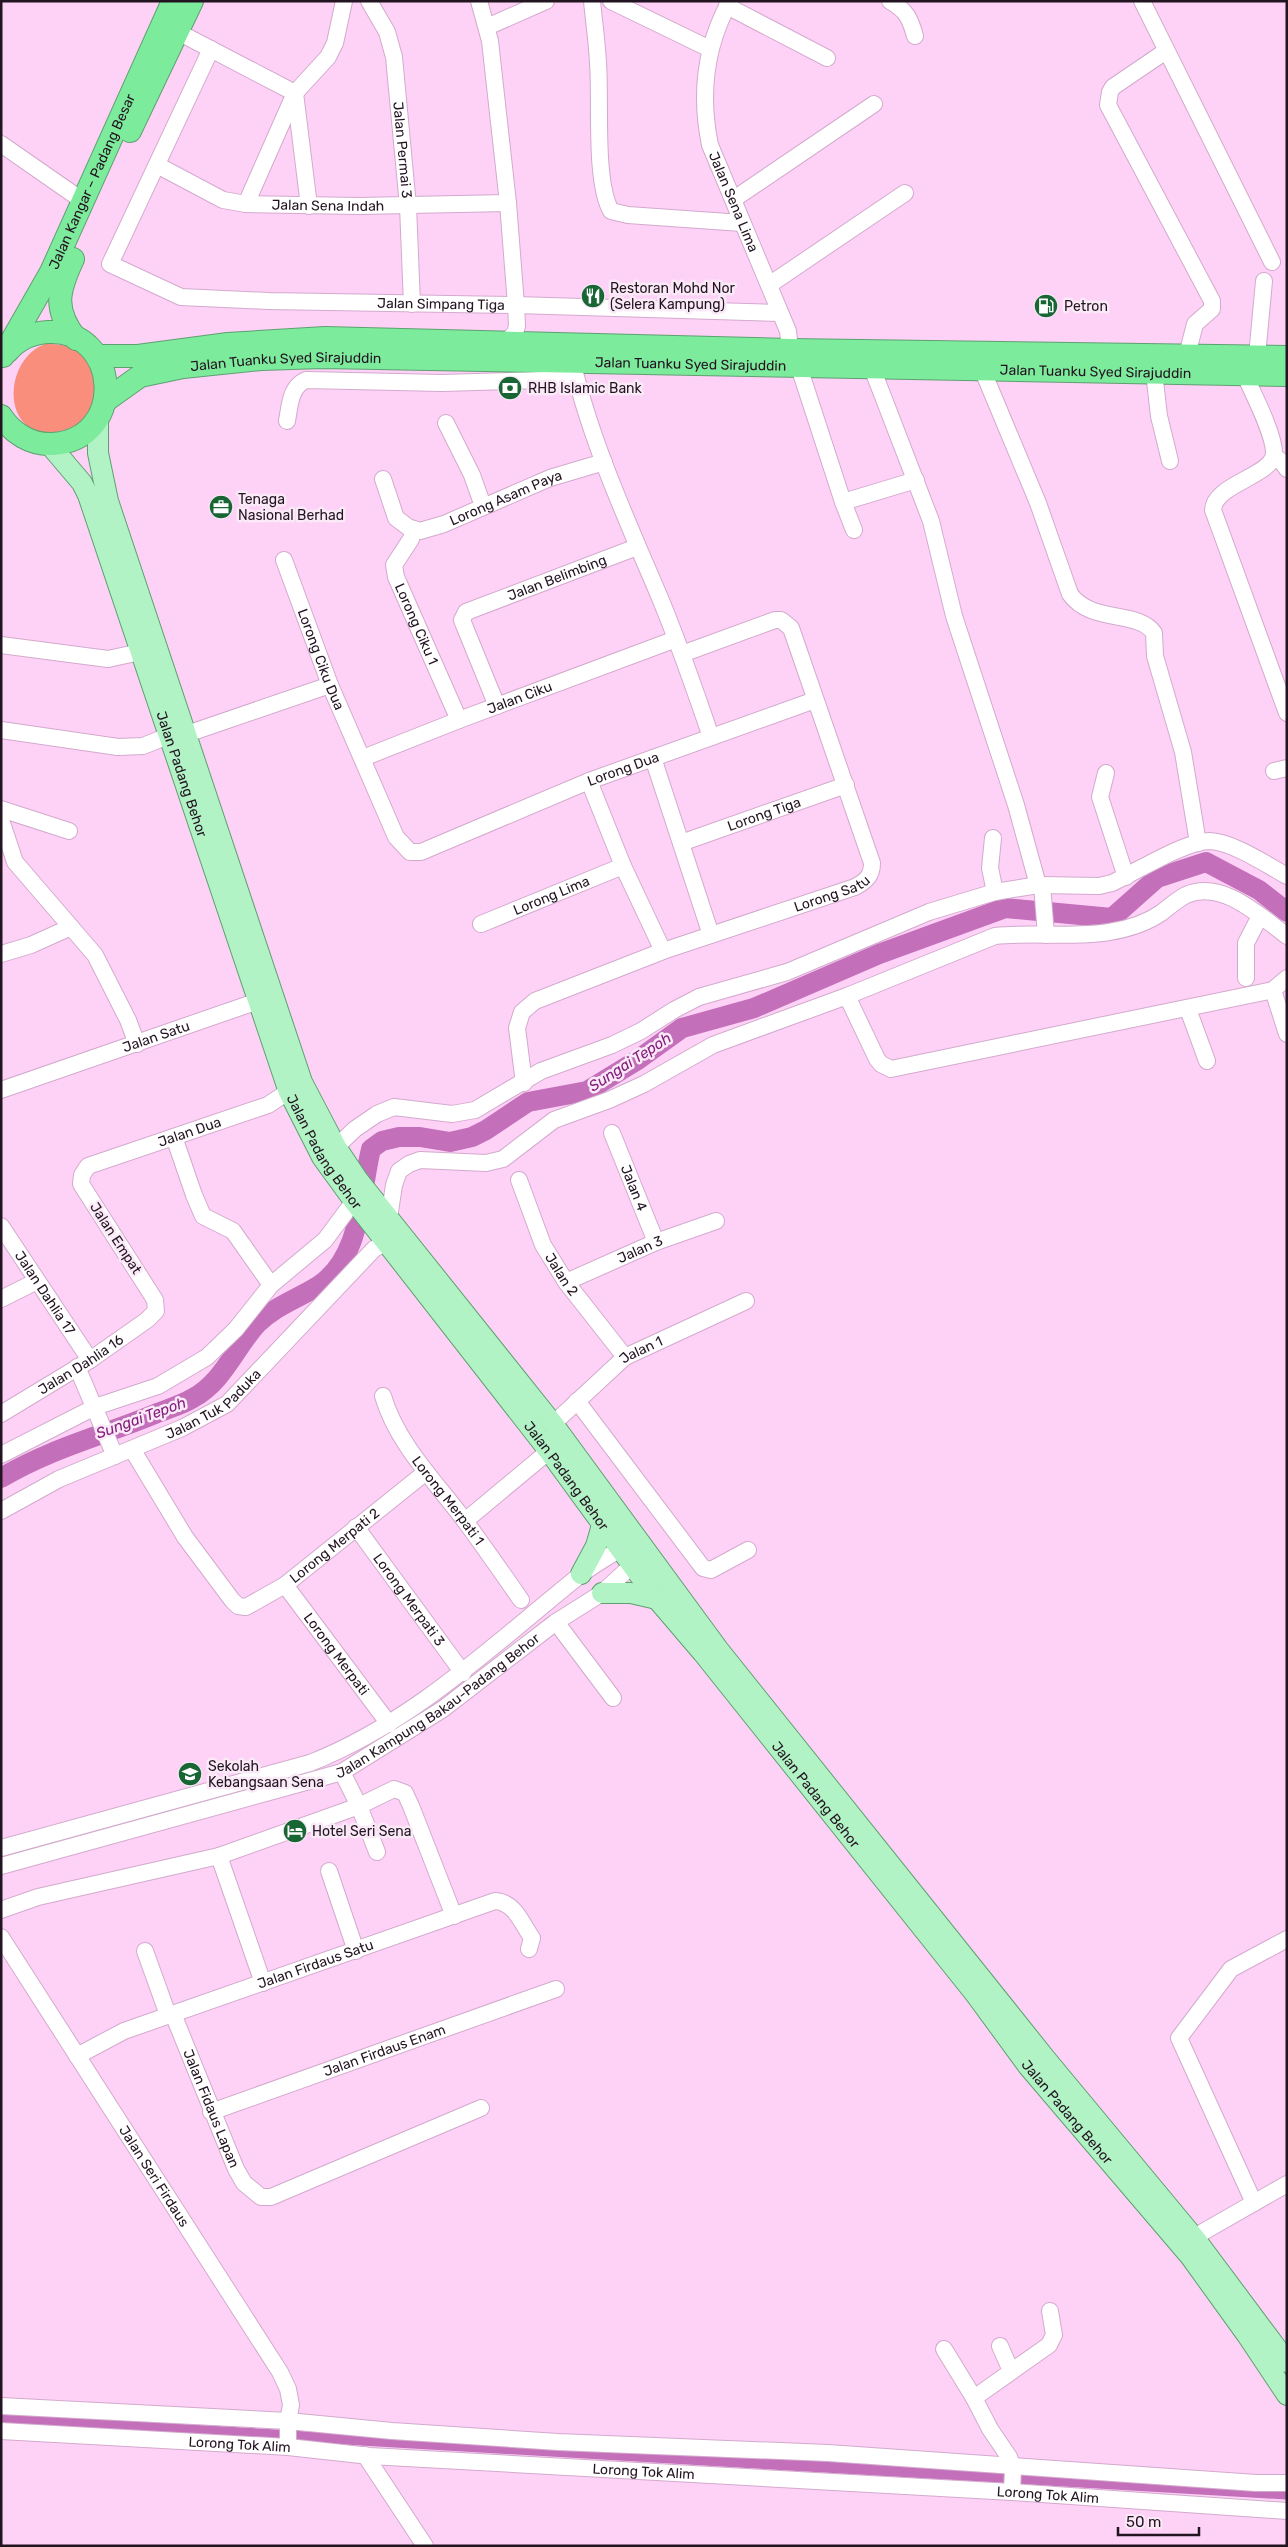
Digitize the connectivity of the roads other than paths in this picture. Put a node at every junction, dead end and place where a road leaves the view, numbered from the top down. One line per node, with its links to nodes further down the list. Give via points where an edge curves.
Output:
1 (173, 1): 25 (highway, Jalan Kangar – Padang Besar)
2 (192, 1): 13 (highway, Jalan Kangar – Padang Besar)
3 (344, 1): 19 (street, via 335,43 328,57)
4 (369, 1): 29 (street, Jalan Permai 3, via 387,32 394,57)
5 (479, 1): 12 (street)
6 (546, 1): 12 (street)
7 (592, 1): 30 (street, via 604,192 611,211)
8 (610, 1): 15 (street)
9 (890, 1): 14 (street, via 902,7 909,16)
10 (1142, 1): 17 (street)
11 (728, 4): 15 (street, Jalan Sena Lima); 18 (street)
12 (487, 27): 26 (street)
13 (178, 32): 16 (street); 37 (highway, Jalan Kangar – Padang Besar, via 62,284 59,302 64,324)
14 (915, 36)
15 (710, 49): 24 (street, Jalan Sena Lima, via 704,119 710,145)
16 (212, 50): 19 (street); 22 (street)
17 (1166, 51): 31 (street); 39 (street, via 1113,87 1108,105 1212,301 1212,309 1192,329)
18 (827, 58)
19 (295, 93): 27 (street); 28 (street)
20 (874, 104): 24 (street)
21 (1, 144): 25 (street)
22 (157, 165): 27 (street, Jalan Sena Indah, via 223,200); 34 (street, Jalan Simpang Tiga, via 110,264 181,297)
23 (904, 193): 33 (street)
24 (734, 199): 30 (street, Jalan Sena Lima)
25 (84, 201): 42 (highway, Jalan Kangar – Padang Besar, via 51,272)
26 (508, 203): 29 (street, Jalan Sena Indah); 35 (street)
27 (246, 204): 28 (street, Jalan Sena Indah)
28 (309, 206): 29 (street, Jalan Sena Indah)
29 (408, 206): 34 (street, Jalan Permai 3)
30 (742, 223): 33 (street, Jalan Sena Lima)
31 (1272, 262)
32 (1264, 281): 47 (street)
33 (768, 285): 36 (street, Jalan Sena Lima)
34 (412, 304): 35 (street, Jalan Simpang Tiga)
35 (516, 305): 36 (street, Jalan Simpang Tiga); 38 (street, via 517,326)
36 (780, 313): 44 (street, Jalan Sena Lima, via 789,336)
37 (76, 339): 40 (highway); 42 (highway, via 54,332 39,333 19,341)
38 (506, 342): 40 (highway, Jalan Tuanku Syed Sirajuddin, via 325,338 228,344 138,356); 45 (highway, Jalan Tuanku Syed Sirajuddin)
39 (1187, 355): 46 (highway, Jalan Tuanku Syed Sirajuddin); 47 (highway, Jalan Tuanku Syed Sirajuddin)
40 (97, 356): 53 (highway, via 106,378)
41 (1287, 357): 47 (highway, Jalan Tuanku Syed Sirajuddin)
42 (2, 358)
43 (399, 359): 45 (highway, Jalan Tuanku Syed Sirajuddin); 52 (street); 53 (highway, Jalan Tuanku Syed Sirajuddin, via 261,359 183,367 140,376)
44 (792, 361): 45 (highway, Jalan Tuanku Syed Sirajuddin); 46 (highway, Jalan Tuanku Syed Sirajuddin); 48 (highway, Jalan Tuanku Syed Sirajuddin); 64 (street, Jalan Sena Lima)
45 (572, 362): 52 (street, via 442,383); 60 (street)
46 (1100, 363): 49 (highway, Jalan Tuanku Syed Sirajuddin); 50 (highway, Jalan Tuanku Syed Sirajuddin)
47 (1251, 364): 50 (highway, Jalan Tuanku Syed Sirajuddin); 51 (highway, Jalan Tuanku Syed Sirajuddin); 58 (street)
48 (872, 368): 49 (highway, Jalan Tuanku Syed Sirajuddin); 63 (street)
49 (982, 369): 91 (street, via 1038,502 1070,594 1092,611 1146,624 1154,633 1155,656 1183,752)
50 (1154, 372): 59 (street, via 1159,416)
51 (1287, 375)
52 (399, 381): 54 (street, via 306,380 297,384 293,392)
53 (102, 409): 57 (highway, Jalan Tuanku Syed Sirajuddin, via 93,425 77,437); 79 (main road, Jalan Padang Behor, via 98,453 108,501)
54 (287, 421)
55 (446, 423): 65 (street, via 472,475)
56 (5, 424): 57 (highway, via 32,441)
57 (49, 444): 72 (main road, Jalan Padang Behor, via 88,495)
58 (1274, 456): 61 (street); 76 (street, via 1268,464 1222,494 1214,504 1214,510)
59 (1170, 461)
60 (604, 462): 65 (street, Lorong Asam Paya, via 550,478); 68 (street)
61 (1287, 469)
62 (383, 479): 66 (street, via 396,518)
63 (916, 480): 64 (street); 96 (street, via 931,521 954,616)
64 (844, 502): 67 (street, Jalan Sena Lima)
65 (483, 506): 66 (street, Lorong Asam Paya, via 444,524 420,531)
66 (411, 528): 77 (street, Lorong Ciku 1, via 412,539 394,565 396,577)
67 (854, 530)
68 (637, 548): 71 (street); 75 (street, Jalan Belimbing, via 466,612 462,620)
69 (284, 560): 73 (street, Lorong Ciku Dua)
70 (1, 645): 72 (street, via 108,659)
71 (679, 647): 74 (street, Lorong Satu, via 781,620 791,628); 75 (street, Jalan Ciku); 80 (street)
72 (140, 652): 79 (main road, Jalan Padang Behor)
73 (330, 685): 79 (street); 81 (street, Lorong Ciku Dua)
74 (815, 700): 80 (street, Lorong Dua); 85 (street, Lorong Satu)
75 (497, 706): 77 (street, Jalan Ciku)
76 (1287, 712)
77 (458, 720): 81 (street, Jalan Ciku)
78 (1, 730): 79 (street, via 118,747 143,746)
79 (176, 735): 110 (main road, Jalan Padang Behor); 116 (main road, Jalan Padang Behor)
80 (711, 737): 82 (street, Lorong Dua)
81 (363, 758): 92 (street, Lorong Ciku Dua, via 396,837 404,848 410,852 421,852)
82 (653, 758): 84 (street, Lorong Dua); 90 (street)
83 (1106, 773): 95 (street, via 1100,797)
84 (589, 781): 92 (street, Lorong Dua); 93 (street)
85 (846, 785): 90 (street, Lorong Tiga); 102 (street, Lorong Satu, via 872,863 869,878 855,887)
86 (1, 809): 88 (street)
87 (1, 820): 100 (street, via 15,862)
88 (69, 831)
89 (993, 838): 97 (street, via 990,868)
90 (681, 843): 102 (street)
91 (1198, 843): 94 (street, via 1227,844); 95 (street)
92 (433, 846)
93 (623, 866): 99 (street, Lorong Lima); 104 (street)
94 (1287, 876)
95 (1126, 877): 96 (street, via 1099,886)
96 (1041, 888): 97 (street); 101 (street)
97 (995, 892): 115 (street, via 921,916 787,972 699,996 641,1031 541,1071)
98 (1260, 916): 101 (street, via 1227,895 1202,892 1187,895 1130,928 1089,934); 103 (street); 106 (street, via 1246,943)
99 (481, 924)
100 (71, 927): 105 (street, via 31,946); 113 (street, via 95,955)
101 (1046, 929): 109 (street, via 995,936)
102 (711, 935): 104 (street, Lorong Satu)
103 (1287, 936)
104 (663, 951): 115 (street, Lorong Satu, via 535,1001 522,1012 516,1028)
105 (1, 954)
106 (1246, 978)
107 (1287, 978): 108 (street)
108 (1273, 990): 111 (street); 112 (street)
109 (847, 996): 111 (street, via 877,1058 891,1069); 126 (street, via 721,1042 644,1084 554,1120 503,1159 486,1163 420,1160 409,1164 398,1171)
110 (258, 1001): 113 (street, Jalan Satu); 116 (main road, Jalan Padang Behor)
111 (1188, 1009): 114 (street)
112 (1287, 1034)
113 (137, 1044): 117 (street, Jalan Satu)
114 (1207, 1061)
115 (524, 1083): 120 (street, via 475,1110 452,1114 394,1107 376,1114)
116 (296, 1087): 119 (street, Jalan Dua, via 268,1104); 120 (main road, Jalan Padang Behor); 123 (main road, Jalan Padang Behor, via 322,1156)
117 (1, 1090)
118 (612, 1133): 127 (street, Jalan 4)
119 (174, 1137): 121 (street, Jalan Dua); 130 (street, via 203,1216 233,1230)
120 (336, 1148): 126 (main road, Jalan Padang Behor)
121 (88, 1166): 133 (street, Jalan Empat, via 81,1184 155,1300)
122 (519, 1180): 129 (street, Jalan 2, via 543,1245)
123 (354, 1201): 126 (main road, Jalan Padang Behor); 130 (street, via 325,1240)
124 (716, 1221): 127 (street, Jalan 3)
125 (1, 1226): 128 (street, Jalan Dahlia 17)
126 (385, 1226): 140 (main road, Jalan Padang Behor); 141 (street, Jalan Tuk Paduka, via 374,1249 227,1404); 143 (main road, Jalan Padang Behor)
127 (656, 1242): 129 (street, Jalan 3)
128 (37, 1281): 131 (street); 135 (street, Jalan Dahlia 17)
129 (566, 1282): 134 (street, Jalan 2)
130 (271, 1285): 138 (street, via 236,1329 208,1357 158,1386)
131 (1, 1299)
132 (746, 1302): 134 (street, Jalan 1)
133 (156, 1311): 135 (street, Jalan Dahlia 16)
134 (625, 1357): 137 (street, Jalan 1)
135 (84, 1363): 138 (street, Jalan Dahlia 17); 139 (street, Jalan Dahlia 16)
136 (383, 1396): 145 (street, Lorong Merpati 1, via 389,1416)
137 (577, 1401): 140 (street, Jalan 1); 151 (street, via 703,1568 711,1570)
138 (95, 1407): 142 (street, Jalan Dahlia 17); 144 (street)
139 (1, 1414)
140 (553, 1424): 150 (main road, Jalan Padang Behor)
141 (132, 1449): 142 (street, Jalan Tuk Paduka); 154 (street, Lorong Merpati 2, via 185,1537 238,1606 251,1605)
142 (113, 1451): 146 (street, Jalan Tuk Paduka)
143 (549, 1451): 147 (street); 148 (main road, Jalan Padang Behor)
144 (1, 1455)
145 (426, 1472): 147 (street, Lorong Merpati 1); 149 (street, Lorong Merpati 2)
146 (1, 1511)
147 (465, 1521): 157 (street, Lorong Merpati 1)
148 (602, 1525): 150 (main road, Jalan Padang Behor); 153 (main road, via 596,1546)
149 (356, 1528): 154 (street, Lorong Merpati 2); 159 (street, Lorong Merpati 3)
150 (628, 1543): 152 (main road, Jalan Padang Behor); 153 (street, Jalan Kampung Bakau-Padang Behor)
151 (748, 1550)
152 (640, 1558): 155 (street, Jalan Kampung Bakau-Padang Behor); 156 (main road, Jalan Padang Behor); 184 (main road, Jalan Padang Behor, via 718,1649)
153 (581, 1574): 159 (street, Jalan Kampung Bakau-Padang Behor)
154 (285, 1585): 161 (street, Lorong Merpati)
155 (602, 1593): 156 (main road, via 631,1593); 158 (street, Jalan Kampung Bakau-Padang Behor)
156 (657, 1599): 184 (main road, Jalan Padang Behor, via 933,1941 1028,2066)
157 (521, 1600)
158 (556, 1622): 160 (street); 162 (street, Jalan Kampung Bakau-Padang Behor, via 443,1709)
159 (463, 1673): 161 (street, Jalan Kampung Bakau-Padang Behor)
160 (613, 1698)
161 (389, 1724): 164 (street, Jalan Kampung Bakau-Padang Behor, via 310,1763)
162 (342, 1772): 163 (street); 167 (street, Jalan Kampung Bakau-Padang Behor)
163 (359, 1806): 165 (street); 166 (street); 170 (street, via 394,1789 405,1793)
164 (1, 1848)
165 (377, 1852)
166 (219, 1856): 169 (street, via 38,1897); 176 (street)
167 (1, 1866)
168 (329, 1871): 174 (street)
169 (1, 1910)
170 (454, 1916): 173 (street, Jalan Firdaus Satu, via 496,1901 505,1901 532,1938); 174 (street, Jalan Firdaus Satu)
171 (1, 1937): 179 (street, Jalan Seri Firdaus)
172 (1287, 1939): 183 (street, via 1231,1969 1179,2038)
173 (529, 1949)
174 (356, 1950): 176 (street, Jalan Firdaus Satu)
175 (145, 1951): 178 (street, Jalan Fidaus Lapan)
176 (263, 1983): 178 (street, Jalan Firdaus Satu)
177 (556, 1989): 181 (street, Jalan Firdaus Enam)
178 (170, 2015): 179 (street, Jalan Firdaus Satu, via 124,2031); 181 (street, Jalan Fidaus Lapan)
179 (77, 2056): 193 (street, Jalan Seri Firdaus, via 280,2372 291,2405)
180 (481, 2108): 181 (street, Jalan Fidaus Lapan, via 271,2196 261,2197 252,2192 240,2176)
181 (211, 2112)
182 (1287, 2184): 183 (street)
183 (1254, 2203): 184 (street, via 1203,2232)
184 (1193, 2248): 188 (main road, Jalan Padang Behor); 190 (main road, Jalan Padang Behor)
185 (1050, 2311): 189 (street, via 1053,2340)
186 (1000, 2346): 189 (street)
187 (944, 2349): 191 (street)
188 (1287, 2362)
189 (1011, 2371): 191 (street)
190 (1287, 2394)
191 (974, 2398): 197 (street)
192 (1, 2406): 193 (street)
193 (288, 2423): 195 (street, Jalan Seri Firdaus); 197 (street, via 558,2442 828,2453)
194 (1, 2431): 195 (street, Lorong Tok Alim)
195 (288, 2445): 196 (street, Lorong Tok Alim)
196 (365, 2455): 199 (street, Lorong Tok Alim); 201 (street)
197 (1012, 2467): 198 (street); 199 (street)
198 (1287, 2483)
199 (1012, 2490): 200 (street, Lorong Tok Alim)
200 (1287, 2511)
201 (425, 2546)

